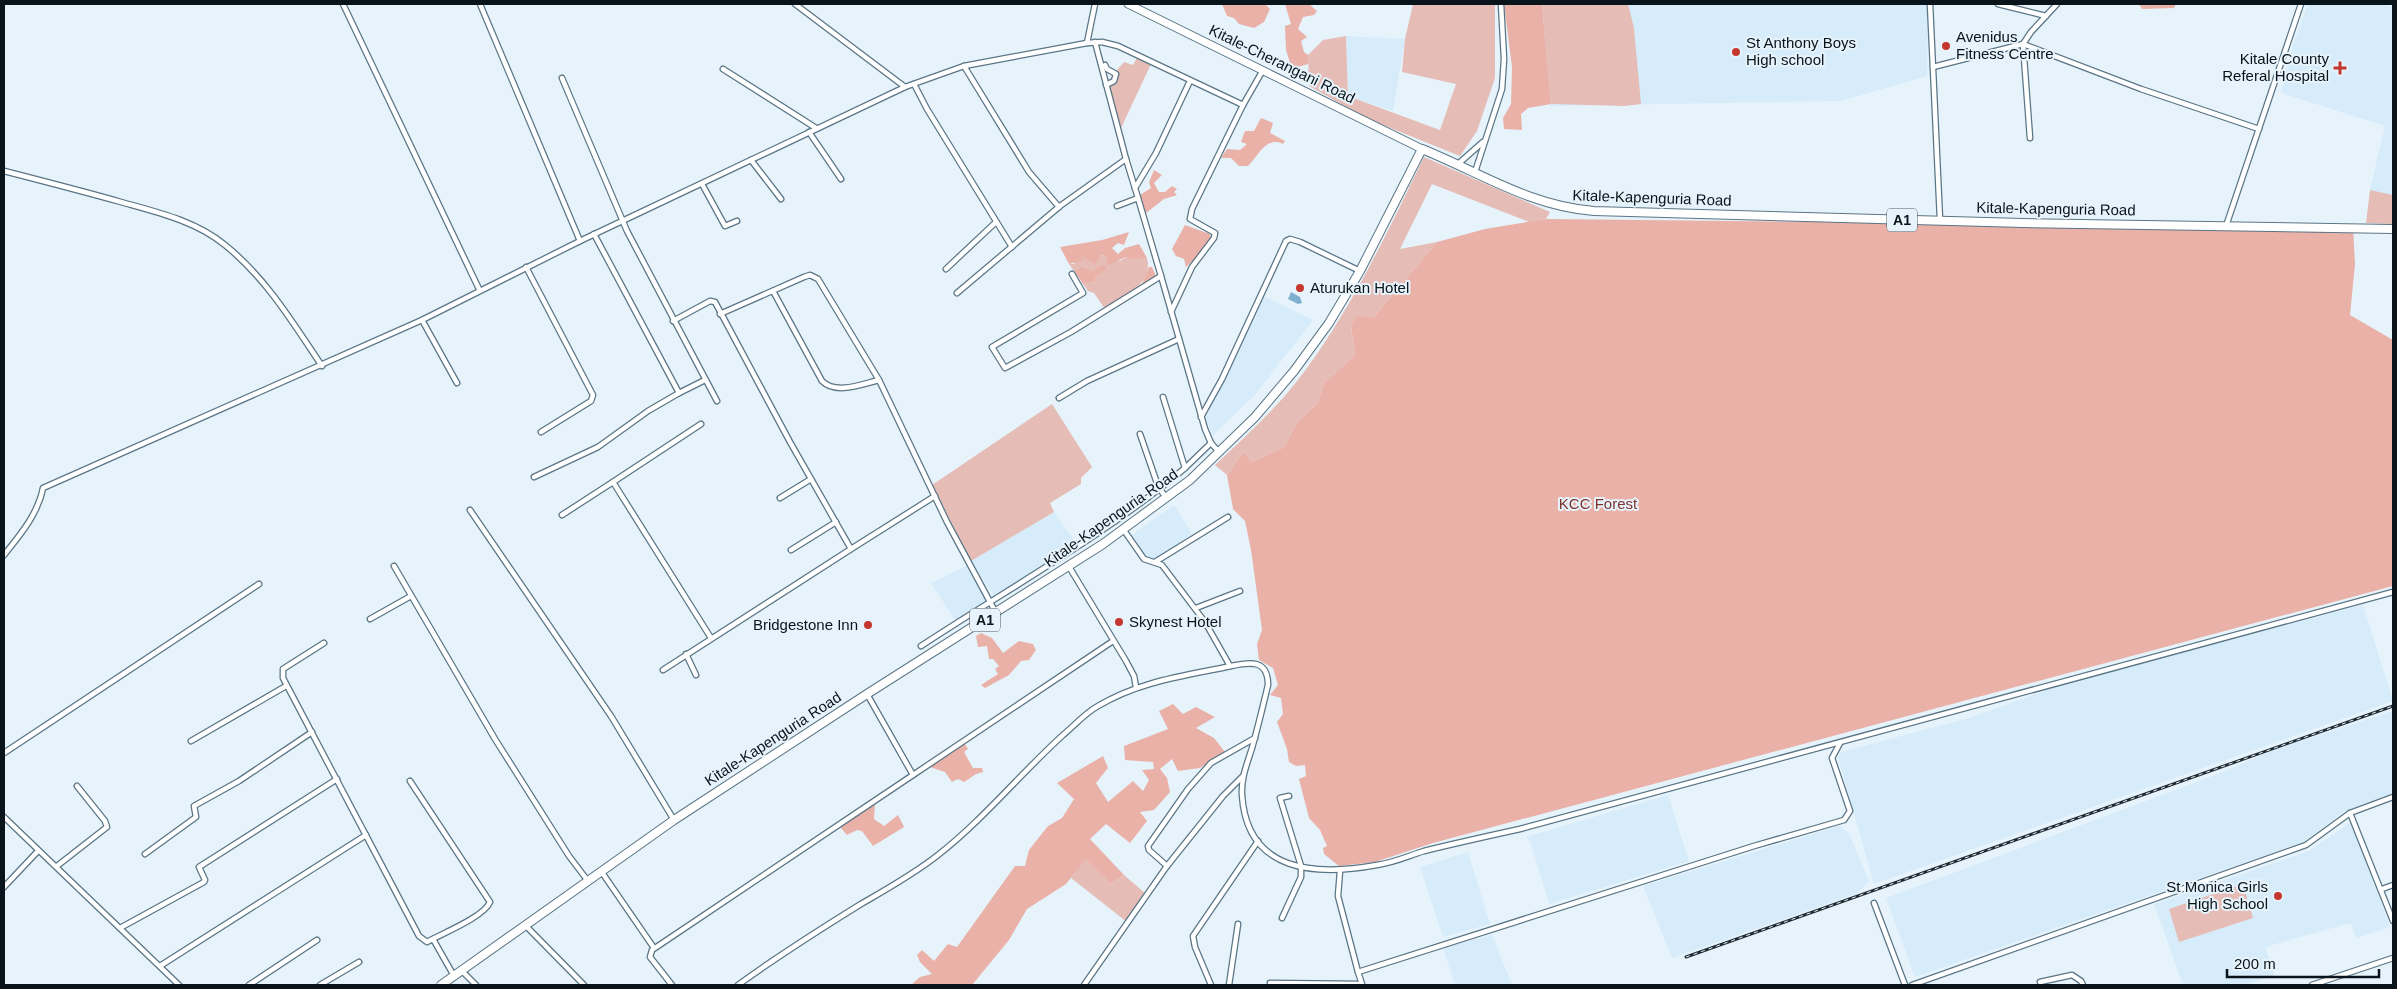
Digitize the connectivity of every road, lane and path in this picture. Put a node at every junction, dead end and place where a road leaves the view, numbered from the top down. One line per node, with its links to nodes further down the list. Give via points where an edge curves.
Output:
1 (343, 4): 58 (street)
2 (480, 4): 51 (street)
3 (795, 4): 24 (street)
4 (1095, 4): 13 (street)
5 (1128, 4): 19 (main road, Kitale-Cherangani Road)
6 (1501, 4): 30 (street, via 1502,89)
7 (1930, 4): 17 (street)
8 (1998, 4): 11 (street)
9 (2057, 4): 11 (street)
10 (2301, 4): 27 (street)
11 (2046, 16): 14 (street)
12 (1095, 42): 13 (street); 21 (street, via 1118,46); 23 (street)
13 (1087, 43): 16 (street)
14 (2024, 44): 17 (street); 27 (street); 29 (street)
15 (1106, 65): 23 (street, via 1116,74 1114,81)
16 (964, 66): 22 (street); 43 (street, via 1029,172)
17 (1933, 67): 44 (street)
18 (724, 69): 26 (street)
19 (1263, 69): 25 (street); 31 (main road, Kitale-Cherangani Road)
20 (562, 78): 45 (street)
21 (1190, 81): 25 (street); 39 (street, via 1156,153)
22 (914, 84): 24 (street); 47 (street)
23 (1106, 85): 32 (street)
24 (905, 87): 26 (street)
25 (1243, 105): 61 (street, via 1190,214 1192,220 1215,234 1214,238 1192,267)
26 (816, 128): 28 (street)
27 (2258, 129): 48 (street)
28 (809, 132): 33 (street); 37 (street)
29 (2030, 138)
30 (1484, 141): 34 (street); 36 (street)
31 (1422, 149): 34 (highway, Kitale-Kapenguria Road / A1); 55 (highway, Kitale-Kapenguria Road / A1)
32 (1126, 159): 39 (street); 43 (street)
33 (751, 160): 38 (street); 41 (street)
34 (1458, 164): 36 (highway, Kitale-Kapenguria Road / A1)
35 (4, 171): 66 (street, via 166,215 211,236 235,254 269,289)
36 (1475, 172): 44 (highway, Kitale-Kapenguria Road / A1, via 1530,198 1566,209)
37 (841, 179)
38 (702, 184): 45 (street); 46 (street, via 725,226)
39 (1135, 188): 40 (street)
40 (1138, 198): 42 (street); 57 (street)
41 (781, 199)
42 (1117, 206)
43 (1059, 207): 52 (street)
44 (1940, 220): 48 (highway, Kitale-Kapenguria Road / A1)
45 (623, 221): 50 (street); 64 (street)
46 (737, 221)
47 (996, 222): 52 (street); 54 (street)
48 (2226, 226): 49 (highway, Kitale-Kapenguria Road / A1)
49 (2393, 229)
50 (594, 234): 51 (street); 70 (street)
51 (580, 241): 53 (street)
52 (1012, 247): 60 (street)
53 (526, 267): 58 (street); 76 (street, via 593,396 591,401)
54 (946, 269)
55 (1360, 271): 74 (street, via 1300,242 1290,239 1286,242); 79 (highway, Kitale-Kapenguria Road / A1, via 1329,323 1294,371 1255,417)
56 (1072, 274): 57 (street, via 1083,293 992,347 1005,368 1071,332)
57 (1161, 276): 61 (street)
58 (480, 289): 63 (street)
59 (773, 291): 62 (street); 68 (street, via 822,382 827,386 846,388); 68 (street, via 814,275)
60 (957, 293)
61 (1172, 312): 65 (street)
62 (720, 314): 64 (street, via 715,302 710,301); 82 (street)
63 (422, 320): 66 (street); 69 (street)
64 (672, 321): 67 (street)
65 (1179, 339): 72 (street, via 1087,381); 74 (street)
66 (322, 366): 95 (street, via 43,488 33,516)
67 (705, 380): 70 (street); 73 (street)
68 (879, 380): 85 (street)
69 (457, 383)
70 (679, 393): 81 (street, via 598,447)
71 (1164, 397): 80 (street)
72 (1059, 398)
73 (717, 401)
74 (1201, 417): 78 (street)
75 (701, 424): 83 (street)
76 (541, 432)
77 (1140, 434): 84 (street)
78 (1211, 443): 79 (street); 80 (street)
79 (1219, 452): 87 (highway, Kitale-Kapenguria Road / A1)
80 (1185, 468): 84 (street)
81 (534, 477)
82 (811, 479): 86 (street); 91 (street)
83 (613, 482): 89 (street); 107 (street)
84 (1160, 489): 87 (street); 103 (street)
85 (935, 496): 93 (street); 103 (street)
86 (780, 498)
87 (1166, 498): 92 (highway, Kitale-Kapenguria Road / A1)
88 (470, 510): 132 (street, via 611,716)
89 (562, 515)
90 (1228, 517): 96 (street)
91 (836, 522): 93 (street); 94 (street)
92 (1123, 529): 96 (street, via 1140,556); 98 (highway, Kitale-Kapenguria Road / A1)
93 (851, 549): 107 (street)
94 (791, 550)
95 (4, 555)
96 (1154, 563): 104 (street, via 1162,565)
97 (394, 566): 102 (street)
98 (1068, 566): 105 (highway, Kitale-Kapenguria Road / A1); 108 (street)
99 (259, 584): 122 (street)
100 (1240, 591): 104 (street)
101 (2393, 592): 121 (street)
102 (411, 596): 106 (street); 142 (street, via 495,739)
103 (990, 602): 105 (street); 110 (street)
104 (1196, 608): 112 (street)
105 (996, 613): 117 (highway, Kitale-Kapenguria Road / A1)
106 (370, 619)
107 (711, 638): 111 (street)
108 (1113, 640): 116 (street, via 1134,676); 123 (street)
109 (324, 643): 115 (street, via 283,670)
110 (921, 646)
111 (686, 654): 113 (street); 114 (street)
112 (1230, 666): 116 (street); 119 (street, via 1255,662 1268,679)
113 (662, 670)
114 (696, 676)
115 (286, 686): 118 (street); 120 (street)
116 (1136, 687): 170 (street, via 1090,712 1018,778 978,822 938,856)
117 (867, 694): 123 (street); 132 (highway, Kitale-Kapenguria Road / A1)
118 (312, 732): 125 (street); 136 (street, via 239,781 194,806 196,817)
119 (1255, 738): 124 (street); 138 (street, via 1211,763 1188,789 1148,846)
120 (191, 741)
121 (1840, 743): 140 (street, via 1379,865); 159 (street, via 1832,758 1850,811 1844,820)
122 (4, 753)
123 (913, 775): 154 (street)
124 (1243, 776): 134 (street, via 1245,811 1251,833); 138 (street)
125 (337, 779): 133 (street); 151 (street, via 199,867 206,880 204,882)
126 (410, 781): 152 (street, via 490,902 488,907 470,919)
127 (77, 786): 137 (street, via 107,827)
128 (1289, 796): 139 (street, via 1280,798)
129 (2393, 797): 130 (street)
130 (2350, 813): 145 (street); 175 (street, via 2306,845)
131 (4, 817): 135 (street)
132 (674, 820): 141 (highway, Kitale-Kapenguria Road / A1)
133 (366, 835): 152 (street, via 419,936 424,941); 157 (street)
134 (1258, 841): 139 (street, via 1274,859); 172 (street, via 1193,936)
135 (38, 851): 137 (street); 144 (street)
136 (145, 854)
137 (57, 866): 151 (street)
138 (1167, 866): 171 (street)
139 (1301, 866): 140 (street); 147 (street, via 1301,877)
140 (1340, 870): 159 (street, via 1338,896)
141 (601, 871): 142 (highway, Kitale-Kapenguria Road / A1); 154 (street)
142 (588, 881): 150 (highway, Kitale-Kapenguria Road / A1)
143 (2393, 885): 145 (street)
144 (4, 887)
145 (2382, 889): 148 (street)
146 (1874, 903): 174 (street)
147 (1282, 918)
148 (2393, 921)
149 (1238, 924): 173 (street)
150 (526, 926): 158 (highway, Kitale-Kapenguria Road / A1); 168 (street)
151 (120, 928): 157 (street)
152 (433, 938): 160 (street)
153 (317, 940): 164 (street)
154 (654, 948): 169 (street, via 650,957)
155 (2393, 958): 177 (street)
156 (358, 962): 165 (street)
157 (160, 966): 163 (street)
158 (462, 971): 160 (highway, Kitale-Kapenguria Road / A1); 167 (street)
159 (1358, 972): 162 (street, via 1362,984)
160 (454, 976): 166 (highway, Kitale-Kapenguria Road / A1)
161 (2040, 982): 176 (street, via 2072,975)
162 (1270, 983)
163 (180, 985)
164 (249, 985)
165 (320, 985)
166 (441, 985)
167 (476, 985)
168 (584, 985)
169 (671, 985)
170 (738, 985)
171 (1084, 985)
172 (1211, 985)
173 (1229, 985)
174 (1905, 985)
175 (1912, 985)
176 (2083, 985)
177 (2312, 985)

